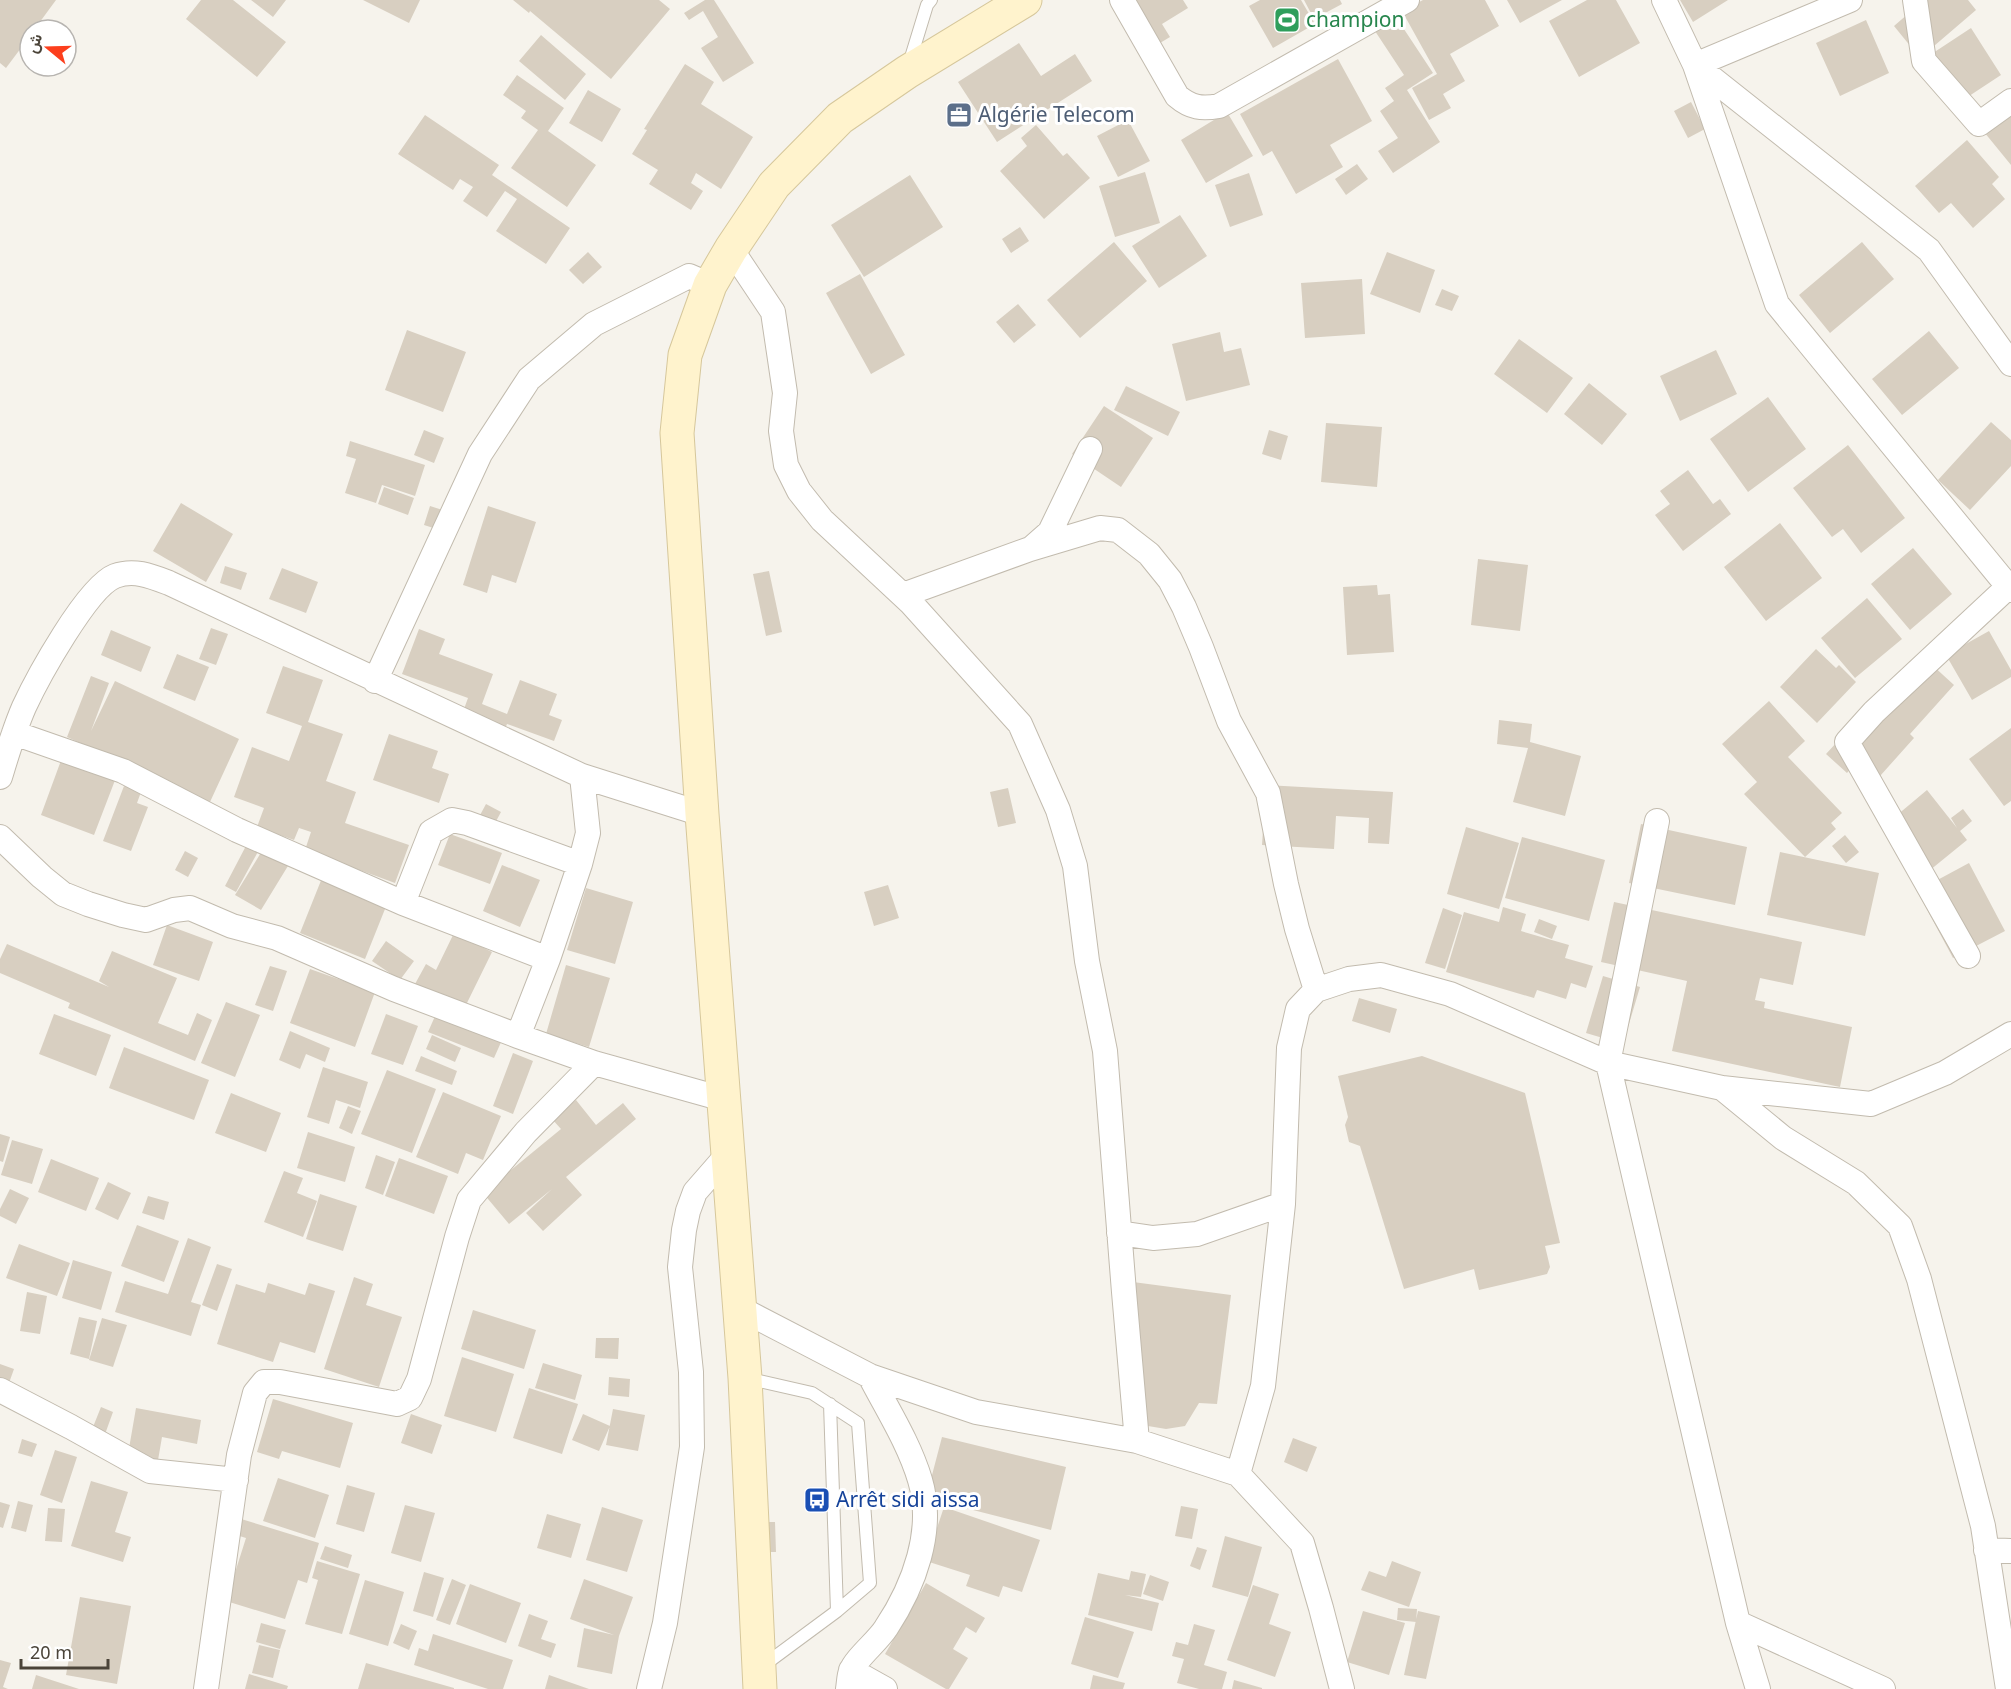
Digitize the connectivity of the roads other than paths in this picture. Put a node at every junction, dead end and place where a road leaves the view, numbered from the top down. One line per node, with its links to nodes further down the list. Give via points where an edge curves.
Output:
1 (931, 0): 9 (lane)
2 (1025, 0): 9 (main road)
3 (1122, 0): 4 (street, via 1177,96 1190,106 1204,109 1219,106)
4 (1407, 0)
5 (1664, 0): 8 (street)
6 (1850, 0): 8 (street)
7 (1915, 0): 10 (street, via 1924,61 1979,123)
8 (1695, 65): 13 (street, via 1929,250); 16 (street, via 1777,304)
9 (907, 72): 11 (main road, via 840,118 774,185)
10 (2011, 101)
11 (731, 249): 12 (main road); 17 (street, via 773,312 785,393 781,431 786,465 799,491 822,520)
12 (710, 285): 18 (street, via 689,276 594,324 529,379 480,454); 22 (main road, via 685,355 677,433)
13 (2011, 364)
14 (1090, 449): 15 (street, via 1050,532)
15 (1030, 549): 17 (street); 29 (street, via 1100,528 1118,530 1149,554 1170,580 1229,720 1268,793 1286,884)
16 (2009, 589): 27 (street, via 1874,712 1847,742)
17 (903, 595): 38 (street, via 1020,724 1058,810 1075,866 1087,961 1105,1052)
18 (375, 681): 19 (street, via 169,583 145,574 130,574 114,577 86,602 39,676); 20 (street)
19 (14, 733): 21 (street); 26 (street, via 123,771 237,830)
20 (582, 776): 22 (street); 25 (street, via 588,833)
21 (0, 777)
22 (702, 814): 35 (main road)
23 (1657, 821): 33 (street)
24 (0, 837): 31 (street, via 63,894 88,904 146,920 190,908 232,926 277,938 394,989)
25 (580, 864): 26 (street, via 452,820 431,832); 28 (street)
26 (403, 903): 28 (street)
27 (1968, 956)
28 (548, 959): 31 (street)
29 (1316, 990): 33 (street, via 1349,979 1381,975 1450,994); 37 (street, via 1298,1009 1289,1048)
30 (2011, 1034): 34 (street, via 1945,1073 1870,1104)
31 (518, 1036): 32 (street)
32 (594, 1063): 35 (street); 46 (street, via 526,1132 469,1200 419,1379 410,1398 396,1408 280,1382 264,1382 255,1393)
33 (1608, 1063): 34 (street); 50 (street)
34 (1722, 1088): 47 (street, via 1783,1138 1857,1183 1900,1226 1919,1279)
35 (723, 1099): 36 (main road)
36 (729, 1153): 39 (main road); 54 (street, via 695,1192 684,1230 680,1267 691,1372 692,1448 665,1623)
37 (1283, 1204): 38 (street, via 1197,1234 1153,1238); 45 (street, via 1263,1386)
38 (1119, 1233): 44 (street)
39 (739, 1308): 40 (street); 41 (main road)
40 (870, 1376): 44 (street, via 976,1412); 52 (street, via 908,1450 920,1481 925,1515 922,1549 911,1581 886,1629)
41 (745, 1378): 43 (lane, via 812,1393); 51 (main road)
42 (0, 1390): 46 (street, via 150,1471)
43 (830, 1404): 49 (lane); 49 (lane, via 858,1423 870,1583)
44 (1137, 1441): 45 (street)
45 (1238, 1474): 56 (street, via 1302,1543)
46 (236, 1480): 53 (street)
47 (1986, 1550): 48 (street); 59 (street)
48 (2011, 1551)
49 (837, 1611): 51 (lane)
50 (1738, 1623): 57 (street); 58 (street)
51 (760, 1678)
52 (850, 1679): 55 (street)
53 (206, 1689)
54 (649, 1689)
55 (885, 1689)
56 (1342, 1689)
57 (1758, 1689)
58 (1883, 1689)
59 (2008, 1689)

